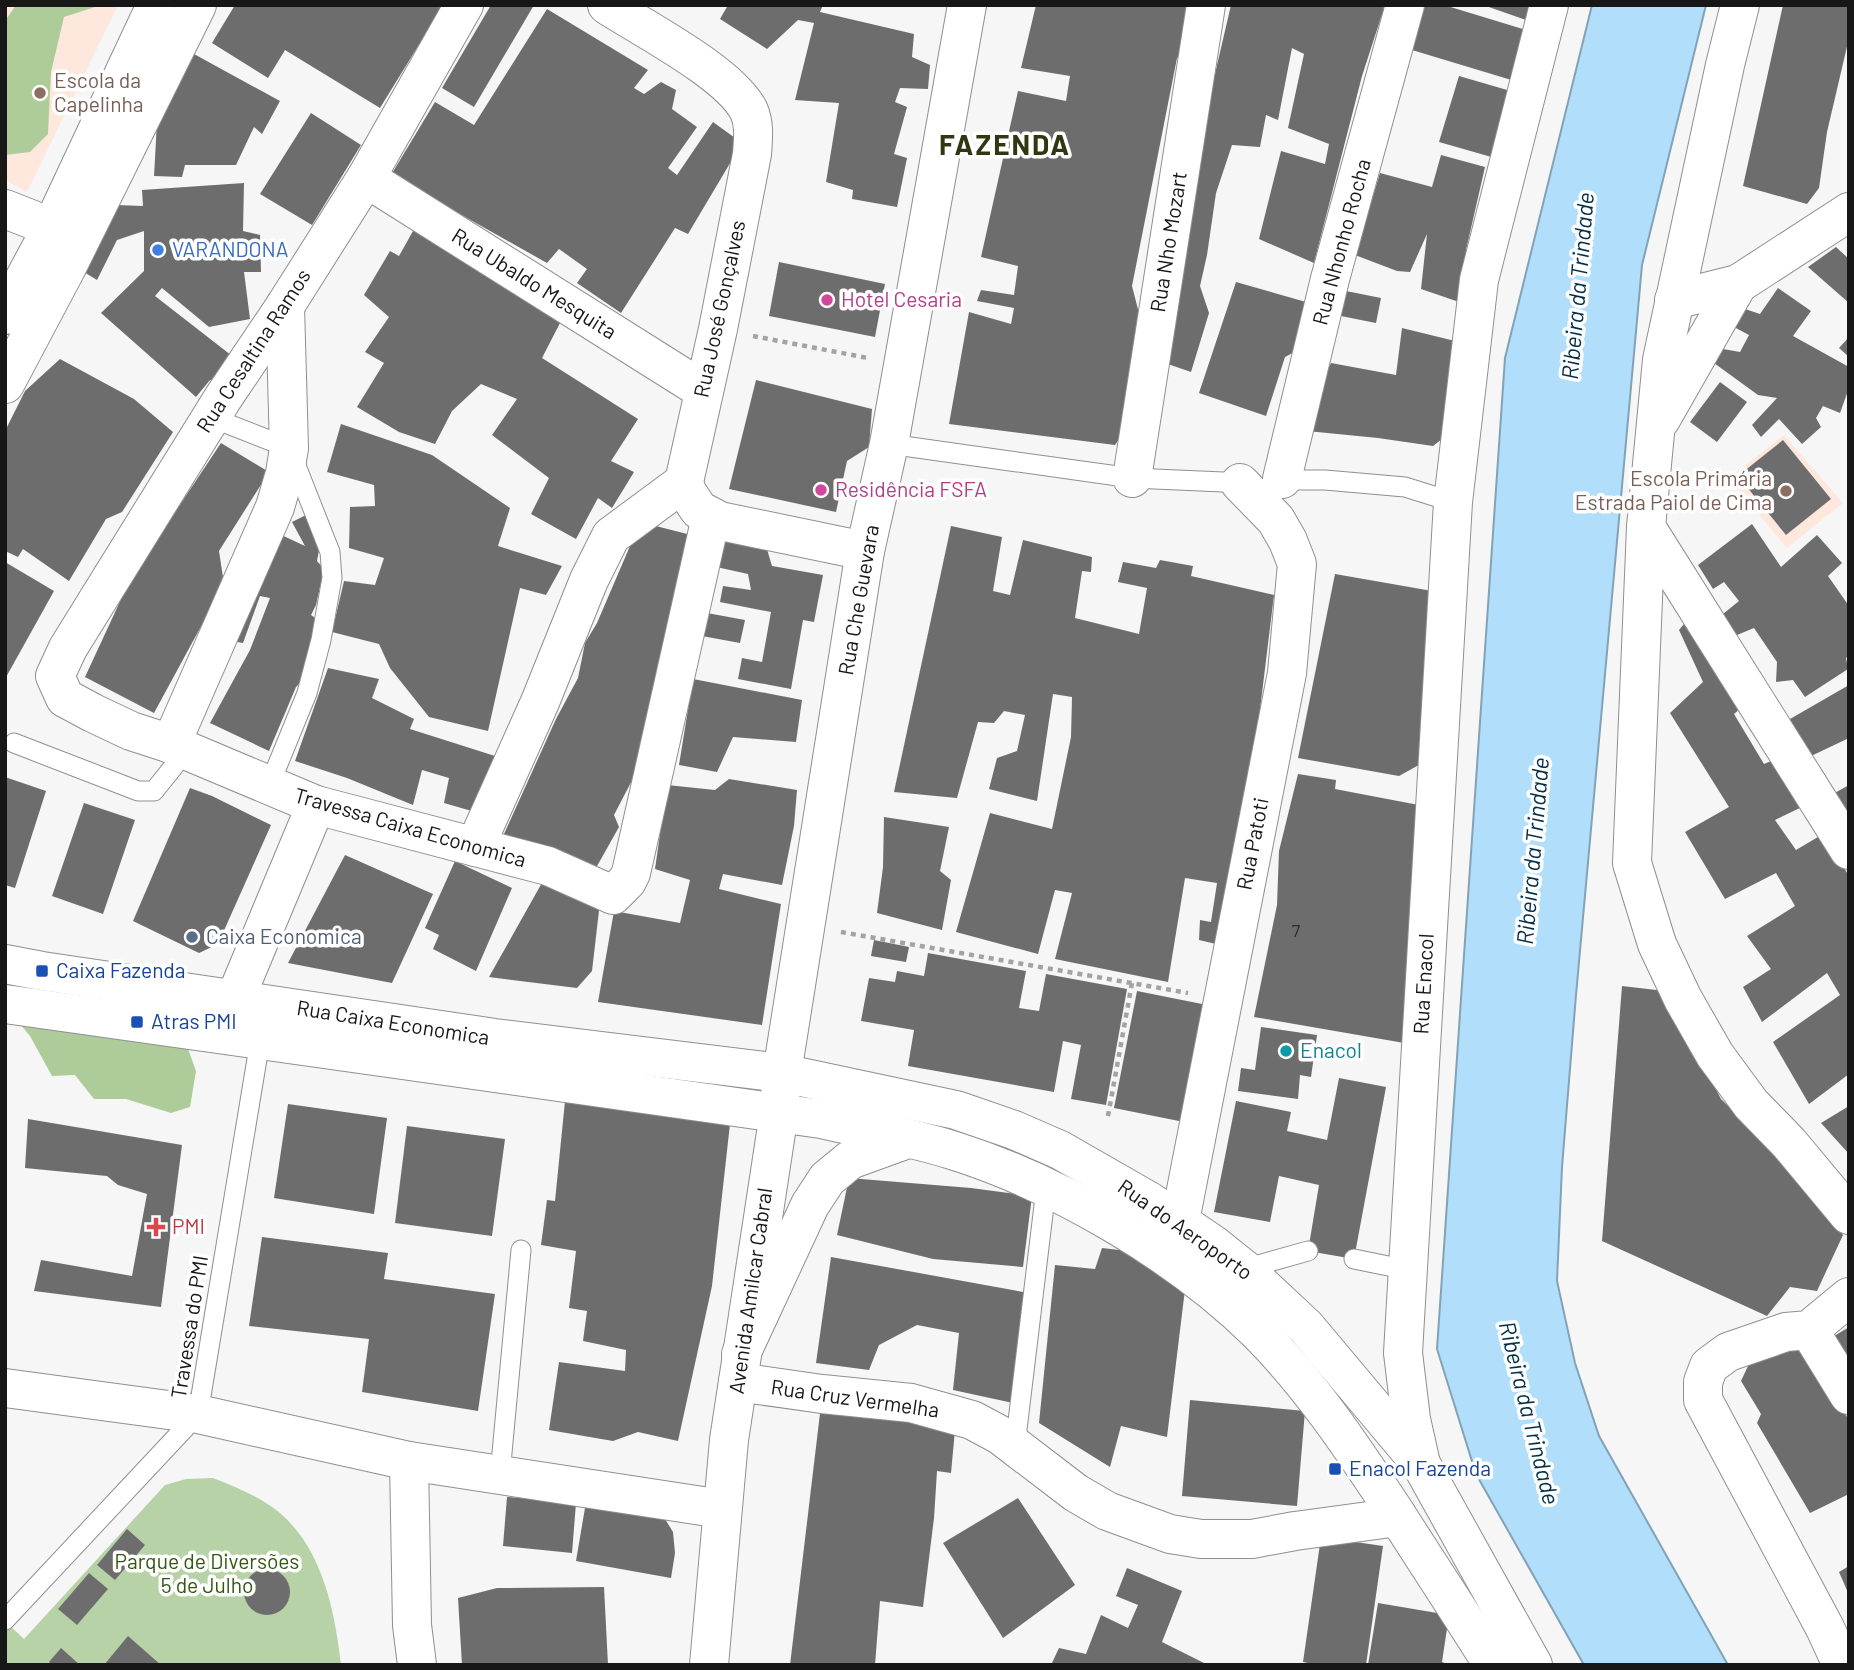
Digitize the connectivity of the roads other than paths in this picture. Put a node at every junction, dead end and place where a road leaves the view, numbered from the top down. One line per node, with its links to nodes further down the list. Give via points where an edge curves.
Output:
1 (156, 5): 13 (street)
2 (197, 5): 13 (street)
3 (464, 5): 10 (street, Rua Cesaltina Ramos)
4 (607, 5): 19 (street, Rua José Gonçalves, via 732,89 748,111 753,129 752,154)
5 (967, 5): 22 (street, Rua Che Guevara)
6 (1206, 5): 24 (street, Rua Nho Mozart)
7 (1405, 5): 25 (street, Rua Nhonho Rocha, via 1330,279)
8 (1549, 5): 28 (street, Rua Enacol, via 1479,280)
9 (1740, 5): 15 (street)
10 (366, 178): 16 (street, Rua Cesaltina Ramos); 19 (street, Rua Ubaldo Mesquita)
11 (5, 209): 13 (street)
12 (1849, 212): 14 (street)
13 (64, 237): 17 (street); 18 (street)
14 (1738, 284): 15 (street); 21 (street)
15 (1674, 300): 21 (street)
16 (285, 306): 20 (street, Rua Cesaltina Ramos); 23 (street)
17 (5, 315)
18 (5, 384)
19 (703, 390): 26 (street, Rua José Gonçalves)
20 (211, 417): 23 (lane); 32 (street, Rua Cesaltina Ramos, via 64,655 55,676)
21 (1654, 432): 30 (street)
22 (889, 444): 24 (lane); 31 (street, Rua Che Guevara)
23 (289, 448): 34 (street, via 275,507); 35 (lane, via 330,552 332,578 307,693)
24 (1132, 478): 27 (lane)
25 (1282, 479): 27 (lane); 28 (lane, via 1405,487)
26 (684, 482): 29 (street, via 692,501); 37 (street, via 611,536)
27 (1240, 483): 48 (street, Rua Patoti, via 1276,520 1297,564 1287,673)
28 (1453, 502): 53 (street, Rua Enacol)
29 (710, 517): 31 (street); 37 (street, Travessa Caixa Economica, via 627,881 613,895 548,866)
30 (1646, 527): 38 (street); 47 (street, via 1632,863 1657,944 1715,1055 1751,1104)
31 (865, 551): 43 (street, Rua Che Guevara)
32 (65, 698): 34 (street, Travessa Caixa Economica, via 131,731)
33 (13, 743): 34 (lane, via 138,791 154,791)
34 (178, 747): 35 (street, Travessa Caixa Economica)
35 (269, 786): 36 (street, Travessa Caixa Economica)
36 (316, 805): 37 (street, Travessa Caixa Economica); 40 (street)
37 (475, 847)
38 (1849, 850)
39 (5, 964): 40 (street, Rua Caixa Economica)
40 (235, 999): 43 (street, Rua Caixa Economica, via 495,1038)
41 (5, 1003): 42 (street, Rua do Aeroporto)
42 (260, 1041): 44 (street, Rua do Aeroporto); 59 (lane, Travessa do PMI)
43 (782, 1073): 44 (street, Avenida Amilcar Cabral); 48 (street, Rua do Aeroporto, via 984,1119 1060,1150)
44 (779, 1113): 45 (street, Rua do Aeroporto); 56 (street, Avenida Amilcar Cabral)
45 (908, 1139): 46 (street, Rua do Aeroporto, via 957,1151); 56 (street, via 850,1160 827,1179 810,1205)
46 (1046, 1189): 60 (lane); 65 (street, Rua do Aeroporto, via 1114,1225 1200,1281 1258,1332 1293,1369)
47 (1849, 1215)
48 (1180, 1222): 52 (street, Rua do Aeroporto)
49 (521, 1250): 63 (lane)
50 (1308, 1251): 52 (lane)
51 (1354, 1259): 53 (lane)
52 (1244, 1269): 62 (street, Rua do Aeroporto, via 1322,1345)
53 (1408, 1270): 62 (street, Rua Enacol, via 1403,1353)
54 (1849, 1297): 55 (street)
55 (1810, 1330): 58 (street); 71 (street, via 1786,1332 1728,1352 1709,1366 1703,1400)
56 (739, 1368): 60 (street, Rua Cruz Vermelha, via 944,1410 972,1420); 64 (street, Avenida Amilcar Cabral)
57 (5, 1388): 59 (street)
58 (1849, 1395)
59 (198, 1414): 61 (street); 66 (lane)
60 (1015, 1446): 65 (street, Rua Cruz Vermelha, via 1107,1511 1170,1534 1252,1539)
61 (409, 1461): 63 (street); 67 (street)
62 (1421, 1464): 70 (street, Rua do Aeroporto)
63 (500, 1474): 64 (street)
64 (722, 1509): 68 (street, Avenida Amilcar Cabral)
65 (1398, 1517): 69 (street, Rua do Aeroporto)
66 (5, 1620)
67 (417, 1665)
68 (709, 1665)
69 (1493, 1665)
70 (1533, 1665)
71 (1842, 1665)

